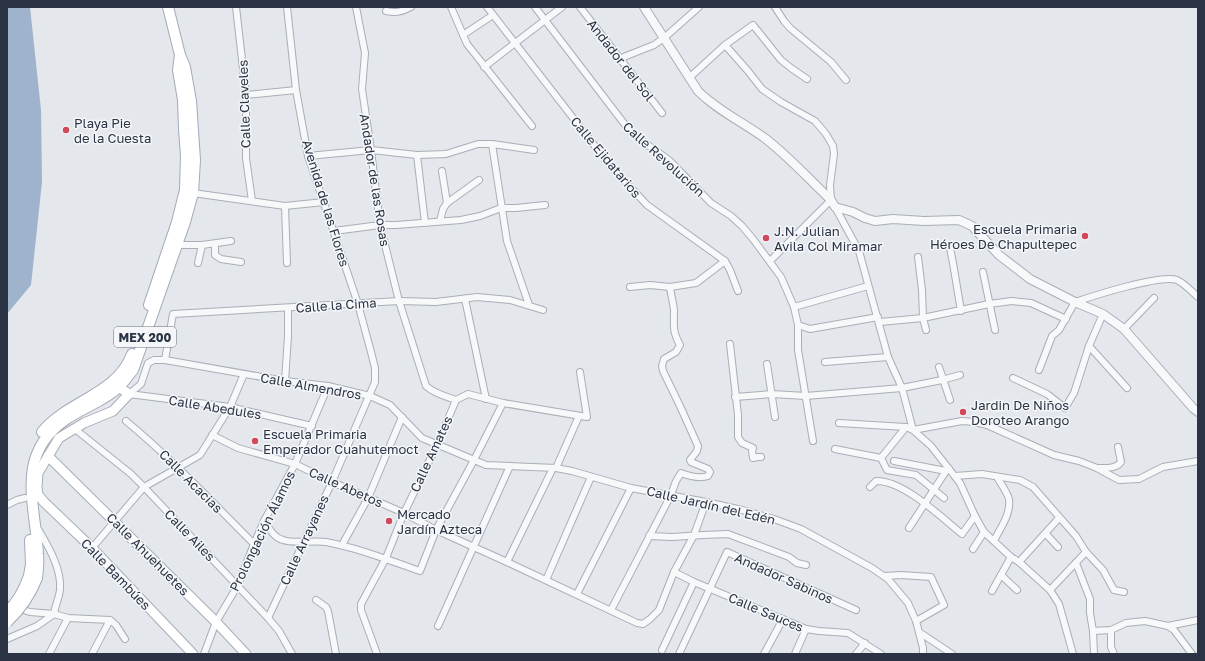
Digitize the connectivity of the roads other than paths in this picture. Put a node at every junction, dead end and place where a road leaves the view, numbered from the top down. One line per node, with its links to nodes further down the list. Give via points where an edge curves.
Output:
1 (168, 7): 21 (main road, MEX 200)
2 (236, 7): 28 (street, Calle Claveles)
3 (288, 7): 27 (street, Avenida de las Flores)
4 (356, 7): 32 (street, Andador de las Rosas, via 365,53 362,89)
5 (411, 7): 14 (street, via 396,13)
6 (451, 7): 17 (street)
7 (487, 7): 15 (street, Calle Ejidatarios)
8 (535, 7): 16 (street, Calle Revolución)
9 (562, 7): 16 (street)
10 (580, 7): 22 (street, Andador del Sol)
11 (644, 7): 18 (street)
12 (699, 7): 18 (street)
13 (775, 7): 26 (street, via 790,28 830,62)
14 (386, 11)
15 (493, 15): 17 (street); 19 (street, Calle Ejidatarios)
16 (544, 20): 19 (street); 57 (street, Calle Revolución, via 634,135 670,161 711,203 736,221)
17 (463, 34): 23 (street)
18 (664, 38): 22 (street, via 654,45); 24 (street)
19 (514, 44): 23 (street); 56 (street, Calle Ejidatarios, via 608,163 647,205)
20 (725, 45): 24 (street); 25 (street, via 753,25 781,60); 43 (street, via 762,89 815,121 826,134 833,146 834,154 830,185)
21 (180, 55): 38 (main road, MEX 200, via 185,67 192,107 195,160); 150 (main road, MEX 200, via 178,70 183,100 185,190 177,222 132,356 122,374 109,386 60,414 43,431 35,442 29,458 25,474)
22 (621, 58): 29 (street, Andador del Sol)
23 (484, 67): 30 (street)
24 (689, 78): 43 (street, via 709,102 770,143)
25 (807, 79)
26 (846, 80)
27 (296, 90): 28 (street); 35 (street, Avenida de las Flores)
28 (246, 95): 39 (street, Calle Claveles, via 246,158)
29 (662, 113)
30 (532, 126)
31 (492, 144): 33 (street); 34 (street, via 478,144 446,154); 45 (street)
32 (371, 150): 34 (street); 35 (street); 48 (street, Andador de las Rosas)
33 (534, 150)
34 (417, 155): 47 (street)
35 (308, 156): 40 (street, Avenida de las Flores)
36 (442, 171): 41 (street)
37 (479, 180): 41 (street)
38 (193, 193): 39 (street); 52 (main road, MEX 200)
39 (252, 201): 44 (street)
40 (324, 202): 44 (street); 49 (street, Avenida de las Flores)
41 (447, 203): 46 (street)
42 (544, 204): 45 (street)
43 (833, 204): 57 (street); 62 (street, via 859,251); 70 (street, via 875,221 959,220 972,226 999,255 1030,279)
44 (285, 206): 60 (street)
45 (501, 208): 46 (street, via 480,216); 73 (street, via 507,241)
46 (440, 221): 47 (street)
47 (425, 223): 48 (street)
48 (380, 225): 49 (street); 69 (street, Andador de las Rosas)
49 (334, 231): 71 (street, Avenida de las Flores)
50 (231, 241): 51 (street)
51 (215, 244): 53 (street); 58 (street, via 215,255)
52 (176, 245): 53 (street); 101 (main road, MEX 200, via 138,358 133,370)
53 (202, 245): 59 (street)
54 (950, 248): 77 (street)
55 (918, 257): 79 (street)
56 (725, 261): 64 (street, via 696,283); 65 (street, Calle Ejidatarios)
57 (770, 261): 74 (street, Calle Revolución, via 781,277)
58 (241, 262)
59 (198, 263)
60 (286, 263)
61 (983, 272): 72 (street)
62 (868, 286): 74 (street); 81 (street)
63 (630, 287): 64 (street)
64 (670, 287): 149 (street, via 674,310 673,327 680,345 676,352 664,359 663,372 698,446 698,451 690,460 710,472 704,477 682,473)
65 (738, 291)
66 (1198, 297): 70 (street, via 1178,280 1169,278 1127,286)
67 (1154, 298): 83 (street)
68 (465, 299): 69 (street, Calle la Cima, via 436,302); 73 (street, Calle la Cima, via 489,298); 109 (street)
69 (399, 301): 71 (street, Calle la Cima); 110 (street, Andador de las Rosas, via 426,386 431,391)
70 (1075, 302): 78 (street); 80 (street)
71 (358, 304): 75 (street, Calle la Cima); 106 (street, Avenida de las Flores, via 375,368 375,382)
72 (989, 304): 77 (street); 80 (street, via 1022,301); 85 (street)
73 (529, 305): 76 (street, Calle la Cima)
74 (794, 307): 82 (street, Calle Revolución)
75 (288, 308): 89 (street, Calle la Cima, via 173,314); 99 (street)
76 (544, 310)
77 (961, 311): 79 (street)
78 (1103, 314): 83 (street); 87 (street)
79 (923, 318): 81 (street); 84 (street)
80 (1066, 318): 93 (street, via 1052,336)
81 (879, 320): 82 (street, via 810,329); 88 (street)
82 (798, 325): 107 (street, Calle Revolución, via 798,350)
83 (1124, 329): 114 (street)
84 (926, 330)
85 (995, 330)
86 (730, 344): 108 (street)
87 (1088, 346): 97 (street, via 1074,393 1065,408 1047,394); 103 (street)
88 (888, 357): 90 (street); 102 (street)
89 (165, 360): 95 (street, Calle Almendros); 104 (street, Calle Almendros, via 148,362 141,384)
90 (825, 362)
91 (767, 364): 105 (street)
92 (938, 367): 98 (street)
93 (1039, 370)
94 (580, 372): 115 (street, Calle Amates, via 587,417)
95 (244, 374): 99 (street, Calle Almendros); 113 (street)
96 (960, 374): 98 (street)
97 (1014, 378)
98 (942, 380): 102 (street); 111 (street)
99 (285, 381): 100 (street, Calle Almendros)
100 (328, 386): 106 (street, Calle Almendros); 120 (street, Prolongación Álamos)
101 (119, 387): 104 (main road, Calle Abedules); 161 (main road, MEX 200, via 65,420 44,438 37,451 31,473)
102 (902, 388): 107 (street); 123 (street)
103 (1127, 388)
104 (129, 394): 113 (street, Calle Abedules); 122 (main road, via 113,411)
105 (772, 394): 107 (street); 108 (street); 117 (street)
106 (370, 396): 116 (street, Calle Almendros, via 390,405); 144 (street, Calle Arrayanes)
107 (806, 396): 125 (street, Calle Revolución)
108 (735, 397): 130 (street, via 738,437)
109 (486, 399): 110 (street, Calle Amates, via 468,394); 112 (street, Calle Amates)
110 (456, 400): 126 (street, Calle Amates)
111 (950, 400)
112 (503, 403): 115 (street, Calle Amates); 132 (street)
113 (230, 407): 120 (street, Calle Abedules); 124 (street)
114 (1198, 412)
115 (579, 416): 138 (street)
116 (402, 417): 126 (street, Calle Almendros, via 422,438); 151 (street)
117 (774, 417)
118 (126, 421): 137 (street, Calle Acacias)
119 (839, 423): 121 (street)
120 (312, 426): 135 (street, Prolongación Álamos)
121 (906, 427): 123 (street); 131 (street)
122 (75, 429): 129 (main road, via 59,438); 145 (street, Calle Ailes)
123 (913, 430): 139 (street, via 962,421 975,422 1054,455); 140 (street, via 931,446)
124 (212, 435): 135 (street, Calle Abetos, via 238,448); 137 (street, via 200,455)
125 (813, 441)
126 (437, 445): 132 (street, Calle Almendros); 156 (street, Calle Amates)
127 (1118, 447): 139 (street, via 1121,462 1116,467)
128 (835, 449): 131 (street)
129 (48, 456): 160 (main road, Calle Ahuehuetes); 174 (main road, Calle Bambúes, via 38,473 38,495)
130 (761, 457)
131 (881, 458): 148 (street, via 887,470 916,476)
132 (474, 460): 136 (street, Calle Almendros, via 486,465); 163 (street)
133 (894, 461): 140 (street)
134 (1198, 461): 139 (street, via 1163,467 1139,479 1119,480)
135 (295, 464): 144 (street, Calle Abetos); 159 (street, Prolongación Álamos)
136 (510, 466): 138 (street, Calle Almendros); 172 (street)
137 (179, 468): 145 (street); 170 (street, Calle Acacias)
138 (555, 468): 141 (street, Calle Jardín del Edén); 179 (street)
139 (1097, 468)
140 (947, 470): 142 (street); 148 (street)
141 (591, 476): 147 (street, Calle Jardín del Edén); 187 (street)
142 (955, 476): 143 (street, via 982,474); 157 (street)
143 (996, 477): 158 (street, via 1020,480 1033,487); 169 (street, via 1009,499 1007,520)
144 (332, 482): 151 (street, Calle Abetos); 168 (street, Calle Arrayanes)
145 (144, 487): 160 (street); 189 (street, Calle Ailes)
146 (870, 487): 154 (street, via 876,481 887,483 910,493)
147 (631, 488): 149 (street, Calle Jardín del Edén); 195 (street)
148 (934, 491): 152 (street); 154 (street)
149 (671, 495): 153 (street, Calle Jardín del Edén); 167 (street)
150 (25, 498): 155 (street); 186 (main road, MEX 200)
151 (368, 498): 156 (street, Calle Abetos); 171 (street)
152 (944, 498)
153 (706, 502): 166 (street); 185 (street, Calle Jardín del Edén, via 774,519 801,529)
154 (924, 504): 157 (street, via 962,534); 162 (street)
155 (7, 506)
156 (404, 513): 163 (street, Calle Abetos); 178 (street, Calle Amates)
157 (975, 516): 164 (street)
158 (1060, 518): 165 (street); 176 (street)
159 (264, 521): 168 (street, via 275,535 283,540); 170 (street, Prolongación Álamos)
160 (115, 522): 174 (street); 209 (main road, Calle Ahuehuetes)
161 (34, 523): 186 (main road, MEX 200, via 38,554); 201 (street, via 56,566 59,579 60,590)
162 (909, 528)
163 (436, 530): 172 (street, Calle Abetos); 178 (street, via 420,571)
164 (984, 532): 169 (street); 175 (street)
165 (1046, 534): 173 (street); 180 (street)
166 (694, 535): 167 (street, Andador Sabinos); 182 (street, Andador Sabinos, via 728,534); 183 (street)
167 (649, 536): 198 (street)
168 (304, 541): 171 (street, via 324,541); 203 (street, Calle Arrayanes)
169 (994, 541): 177 (street)
170 (254, 544): 189 (street, Prolongación Álamos)
171 (342, 545): 178 (street)
172 (474, 547): 179 (street, Calle Abetos); 210 (street)
173 (1058, 547)
174 (92, 548): 222 (main road, Calle Bambúes)
175 (973, 549)
176 (1086, 552): 181 (street); 194 (street, via 1103,570 1114,590)
177 (1011, 557): 180 (street); 184 (street)
178 (386, 558): 227 (street, Calle Amates, via 361,604)
179 (507, 562): 187 (street, Calle Abetos)
180 (1019, 562): 192 (street)
181 (1076, 563): 192 (street); 214 (street, via 1090,599)
182 (806, 566)
183 (674, 572): 188 (street, Calle Sauces); 198 (street, Calle Abetos, via 659,610 643,624)
184 (1001, 575): 191 (street); 193 (street)
185 (884, 576): 207 (street, Calle Jardín del Edén, via 908,603); 207 (street, via 931,577 944,605)
186 (33, 577): 200 (main road, MEX 200, bridge); 208 (main road, MEX 200, bridge, via 32,590 26,601)
187 (546, 580): 195 (street, Calle Abetos)
188 (694, 582): 190 (street, Calle Sauces); 219 (street)
189 (238, 585): 203 (street, Calle Ailes); 209 (street, Prolongación Álamos)
190 (710, 588): 199 (street, Andador Sabinos, via 727,552); 204 (street, Calle Sauces); 228 (street, Andador Sabinos)
191 (1017, 590)
192 (1050, 590): 235 (street, via 1059,604)
193 (992, 591)
194 (1124, 592)
195 (577, 594): 198 (street, Calle Abetos)
196 (316, 600): 226 (street, via 328,611)
197 (7, 605): 201 (street, via 30,612)
198 (612, 610)
199 (856, 610)
200 (7, 612)
201 (54, 614): 202 (street); 216 (street, via 37,626)
202 (68, 618): 205 (street); 220 (street)
203 (268, 618): 225 (street, Calle Ailes)
204 (783, 619): 212 (street, Calle Sauces); 229 (street)
205 (110, 620): 217 (street); 221 (street)
206 (1198, 620): 211 (street)
207 (916, 621): 215 (street, Calle Jardín del Edén)
208 (7, 622)
209 (216, 622): 223 (street, Prolongación Álamos); 224 (main road, Calle Ahuehuetes)
210 (438, 626)
211 (1168, 626): 213 (street, via 1145,621 1126,623); 238 (street)
212 (806, 629): 218 (street, Calle Sauces, via 848,633); 230 (street)
213 (1111, 630): 214 (street); 237 (street, via 1111,647)
214 (1093, 631): 236 (street)
215 (919, 632): 233 (street, Calle Jardín del Edén); 234 (street)
216 (7, 639)
217 (125, 639)
218 (865, 643): 231 (street); 232 (street, Calle Sauces)
219 (662, 650)
220 (49, 654)
221 (92, 654)
222 (193, 654)
223 (204, 654)
224 (246, 654)
225 (292, 654)
226 (336, 654)
227 (377, 654)
228 (679, 654)
229 (764, 654)
230 (795, 654)
231 (856, 654)
232 (881, 654)
233 (923, 654)
234 (952, 654)
235 (1073, 654)
236 (1094, 654)
237 (1114, 654)
238 (1192, 654)

